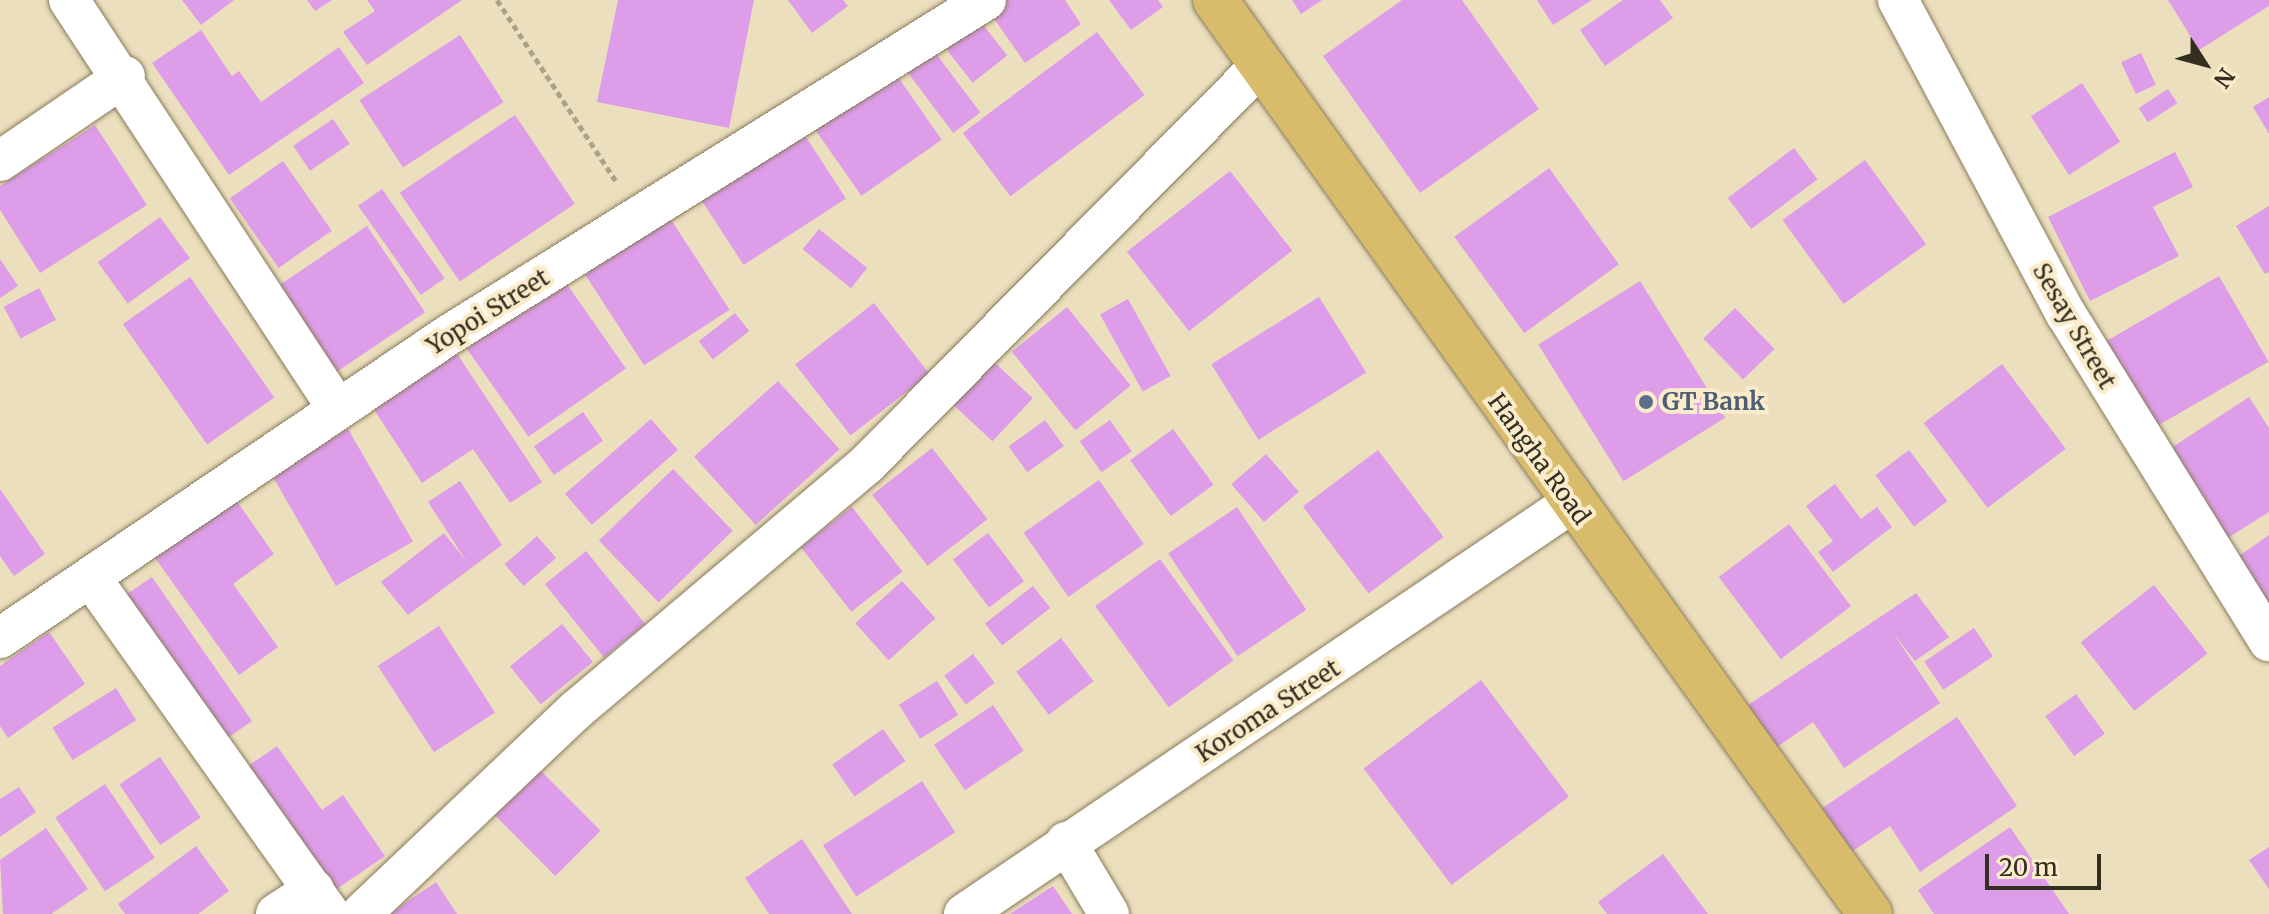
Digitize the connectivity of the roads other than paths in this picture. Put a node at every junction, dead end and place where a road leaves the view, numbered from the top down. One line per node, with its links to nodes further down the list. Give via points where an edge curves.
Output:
1 (69, 0): 6 (street)
2 (986, 0): 8 (street, Yopoi Street)
3 (1215, 0): 5 (highway, Hangha Road)
4 (1898, 0): 12 (street, Sesay Street, via 2066,314)
5 (1260, 66): 9 (highway, Hangha Road); 16 (street, via 867,464 576,710)
6 (125, 76): 7 (street); 8 (street)
7 (0, 161)
8 (337, 408): 10 (street, Yopoi Street)
9 (1570, 504): 13 (street, Koroma Street, via 1320,678); 19 (highway, Hangha Road)
10 (91, 578): 11 (street, Yopoi Street); 14 (street)
11 (0, 638)
12 (2269, 641)
13 (1066, 842): 17 (street, Koroma Street); 18 (street)
14 (322, 902): 15 (street)
15 (276, 914)
16 (361, 914)
17 (964, 914)
18 (1109, 914)
19 (1870, 914)

